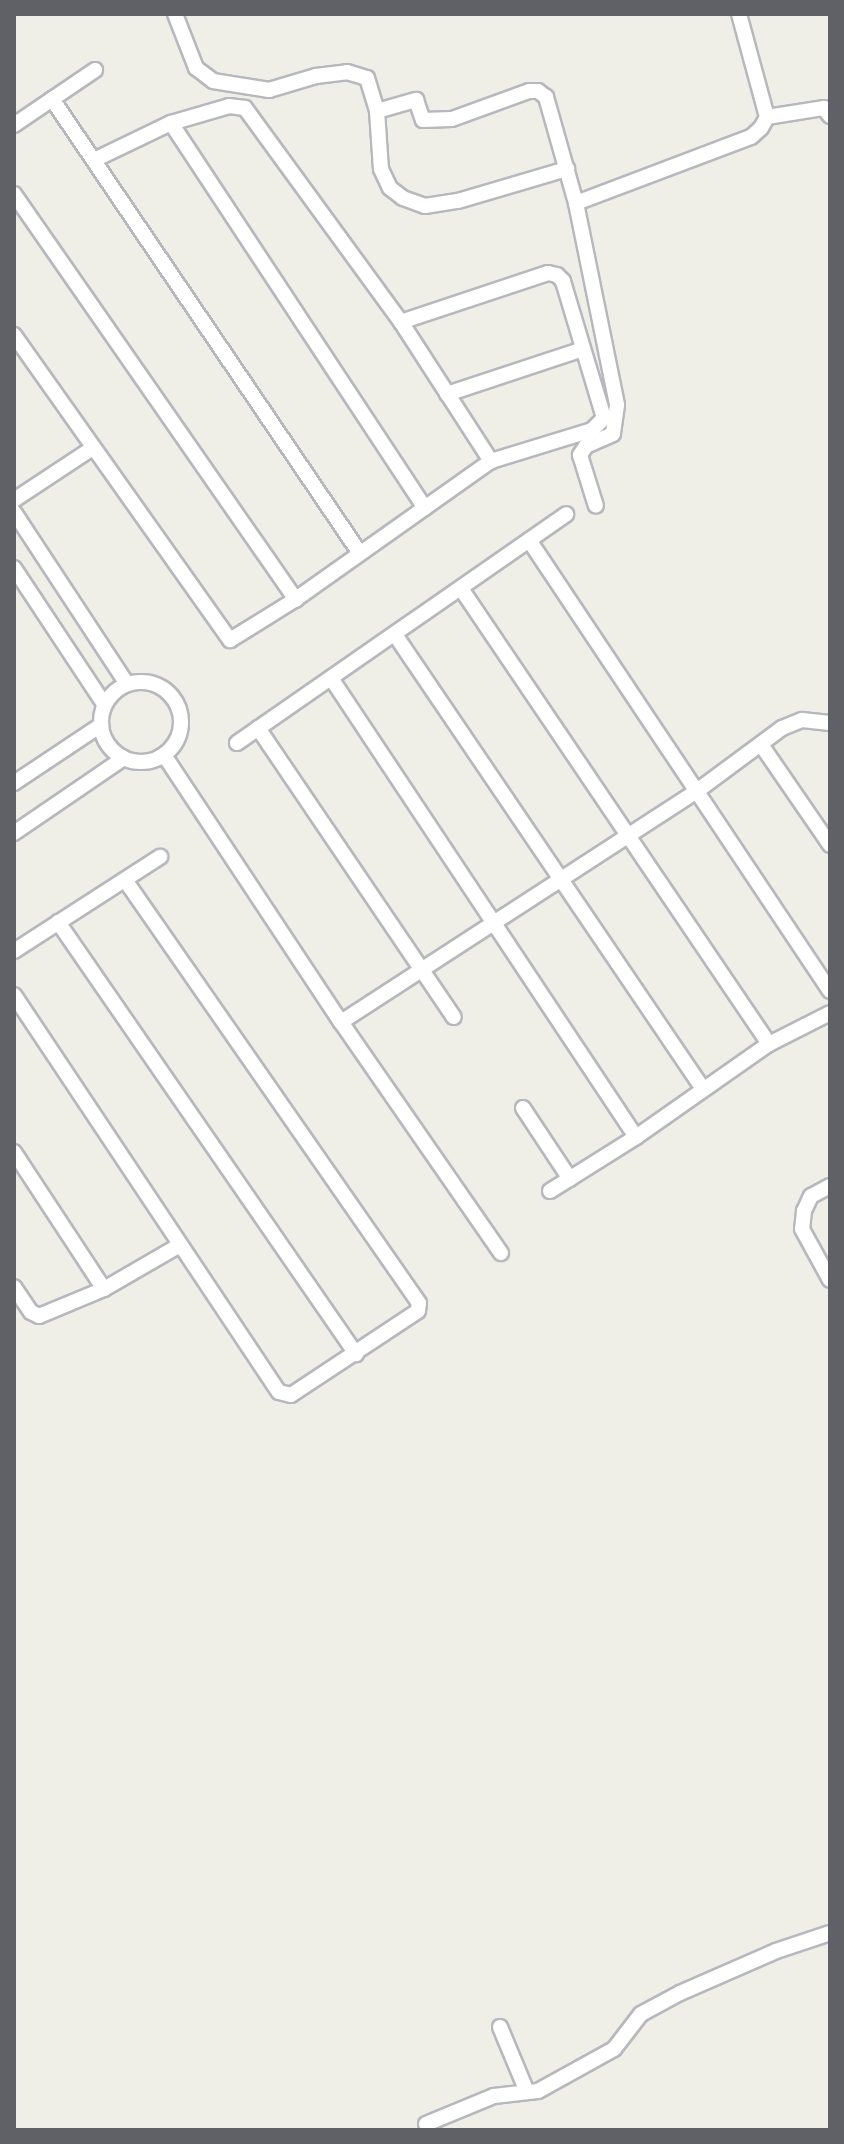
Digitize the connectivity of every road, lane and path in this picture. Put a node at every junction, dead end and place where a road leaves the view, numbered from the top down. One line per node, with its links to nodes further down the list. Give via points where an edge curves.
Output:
1 (175, 14): 5 (street, via 196,68 213,81 269,90 316,76 361,73)
2 (739, 14): 7 (street)
3 (95, 70): 4 (street)
4 (52, 99): 9 (street); 10 (street)
5 (377, 111): 11 (street, via 385,179 403,198 425,206); 11 (street, via 416,100 423,120 452,119 538,91 546,97)
6 (830, 116): 7 (street, via 824,108)
7 (767, 117): 13 (street, via 751,137)
8 (171, 123): 10 (street); 14 (street, via 229,106 245,108); 22 (street)
9 (14, 125)
10 (94, 160): 26 (street)
11 (567, 169): 13 (street)
12 (14, 194): 29 (street)
13 (576, 203): 21 (street, via 617,405 613,434 586,446 580,455)
14 (401, 322): 16 (street, via 548,273 563,281); 17 (street)
15 (14, 335): 18 (street)
16 (583, 349): 17 (street); 19 (street, via 604,418 599,425)
17 (447, 394): 19 (street)
18 (91, 449): 20 (street); 29 (street, via 226,638 235,639)
19 (491, 461): 22 (street)
20 (14, 500)
21 (596, 506)
22 (425, 508): 26 (street)
23 (14, 512): 32 (street)
24 (566, 514): 25 (street)
25 (529, 540): 28 (street); 42 (street)
26 (359, 552): 29 (street)
27 (14, 568): 33 (street)
28 (462, 590): 30 (street); 44 (street)
29 (296, 599)
30 (396, 636): 31 (street); 47 (street)
31 (331, 678): 36 (street); 50 (street)
32 (127, 684): 33 (street); 39 (street, via 158,685 179,708 181,730)
33 (104, 704): 35 (street)
34 (830, 723): 38 (street, via 794,722)
35 (101, 725): 40 (street, via 108,745); 41 (street)
36 (258, 728): 37 (street); 52 (street)
37 (237, 743)
38 (762, 746): 42 (street); 45 (street)
39 (164, 755): 40 (street, via 144,762); 57 (street)
40 (124, 758): 43 (street)
41 (14, 783)
42 (697, 791): 44 (street); 53 (street)
43 (14, 833)
44 (630, 835): 47 (street); 58 (street)
45 (830, 845)
46 (160, 857): 48 (street)
47 (560, 877): 50 (street); 59 (street)
48 (125, 880): 49 (street); 71 (street, via 419,1303 412,1316)
49 (58, 922): 51 (street); 71 (street)
50 (493, 926): 52 (street); 61 (street)
51 (14, 951)
52 (422, 969): 56 (street); 57 (street)
53 (830, 991)
54 (14, 995): 66 (street)
55 (830, 1013): 58 (street)
56 (454, 1017)
57 (341, 1022): 67 (street)
58 (769, 1044): 59 (street)
59 (703, 1089): 61 (street)
60 (523, 1108): 63 (street)
61 (636, 1137): 63 (street)
62 (14, 1152): 70 (street)
63 (570, 1179): 65 (street)
64 (830, 1186): 68 (street, via 811,1196 802,1229)
65 (550, 1191)
66 (180, 1245): 70 (street); 71 (street, via 279,1392 291,1395)
67 (501, 1253)
68 (830, 1280)
69 (14, 1287): 70 (street, via 39,1316)
70 (104, 1289)
71 (356, 1354)
72 (830, 1933): 74 (street, via 680,1993 641,2014 614,2049)
73 (500, 2027): 74 (street)
74 (527, 2092): 75 (street, via 494,2096)
75 (426, 2124)

